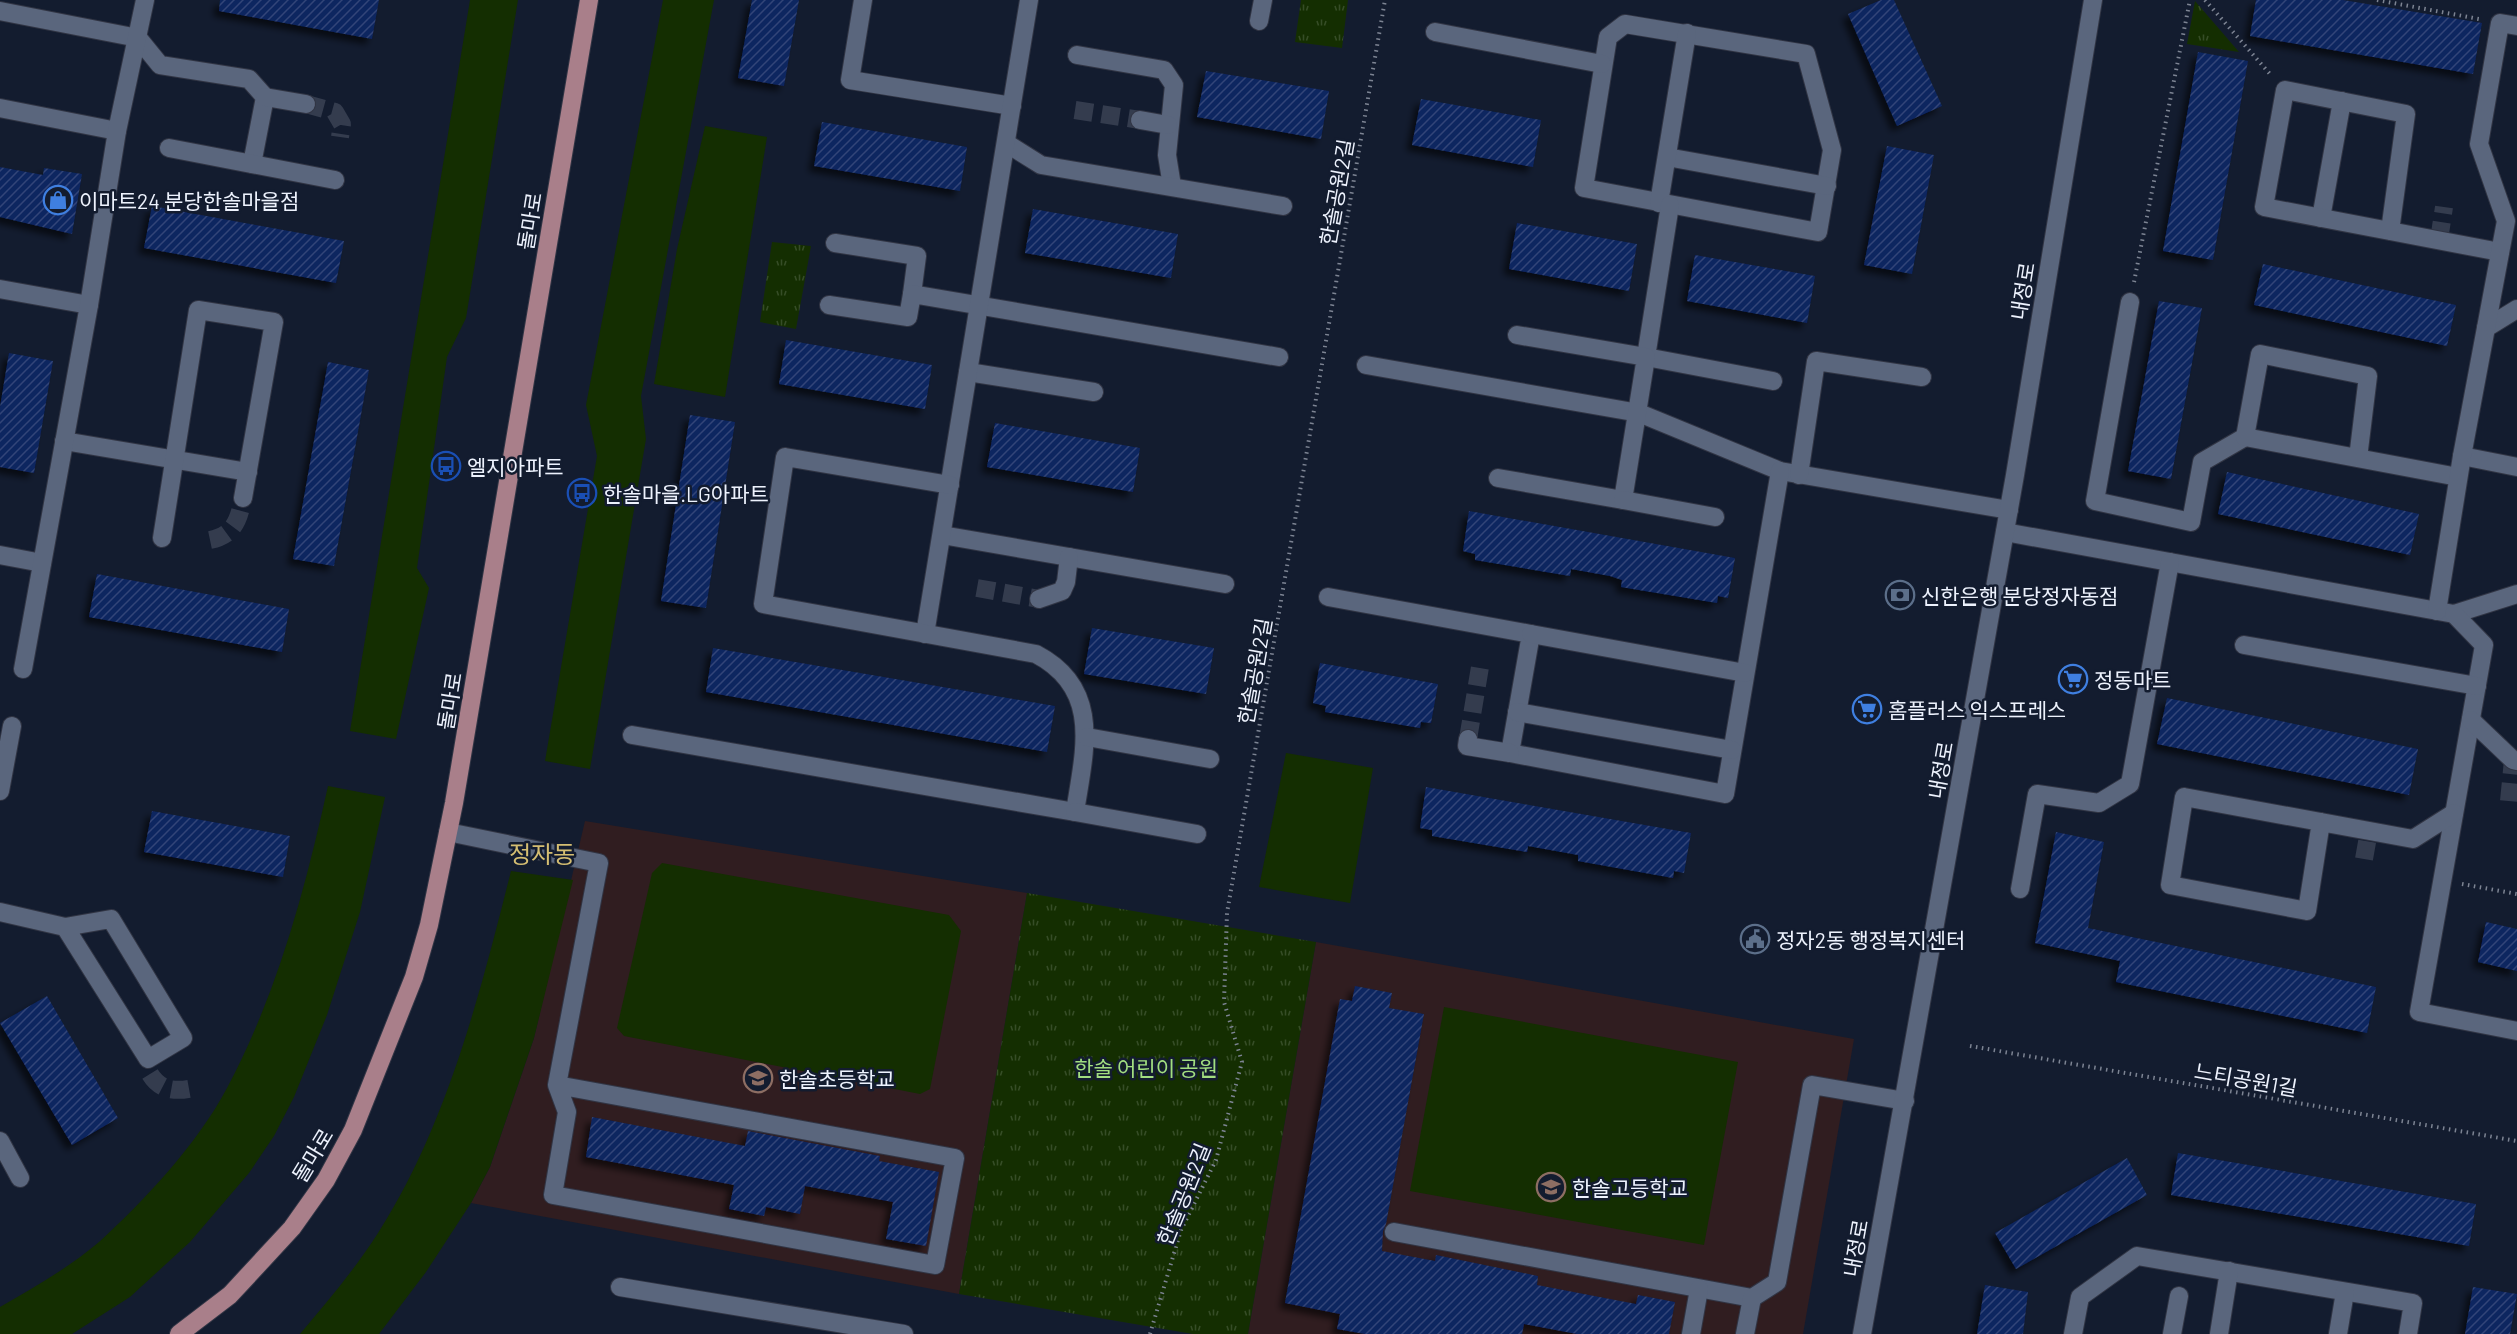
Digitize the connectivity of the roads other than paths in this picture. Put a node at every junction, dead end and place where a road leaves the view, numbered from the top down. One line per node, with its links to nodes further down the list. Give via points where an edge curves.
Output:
1 (145, 0): 12 (street)
2 (589, 0): 102 (main road, 돌마로)
3 (863, 0): 18 (street, via 850,80)
4 (1029, 0): 18 (street)
5 (1263, 0): 8 (street)
6 (2092, 0): 67 (street, 내정로)
7 (0, 11): 12 (street)
8 (1259, 21)
9 (2509, 24): 35 (street, via 2479,144 2506,221)
10 (1435, 32): 14 (street)
11 (1687, 33): 14 (street, via 1625,24 1608,37); 25 (street); 29 (street, via 1806,54 1832,150)
12 (138, 38): 15 (street, via 160,65 249,79); 22 (street)
13 (1077, 55): 21 (street, via 1164,70 1174,85)
14 (1602, 64): 30 (street, via 1584,188)
15 (265, 96): 17 (street); 26 (street)
16 (2342, 101): 32 (street); 32 (street, via 2284,90 2264,207); 33 (street, via 2406,114)
17 (306, 104)
18 (1012, 106): 23 (street)
19 (0, 108): 22 (street)
20 (1140, 120): 21 (street)
21 (1168, 125): 28 (street)
22 (117, 131): 40 (street)
23 (1006, 144): 28 (street, via 1041,165); 41 (street)
24 (169, 148): 26 (street)
25 (1667, 157): 29 (street); 30 (street)
26 (252, 164): 27 (street)
27 (335, 180)
28 (1172, 186): 31 (street)
29 (1827, 186): 30 (street, via 1818,232)
30 (1665, 204): 46 (street)
31 (1283, 206)
32 (2321, 218): 33 (street)
33 (2390, 231): 35 (street)
34 (835, 243): 37 (street, via 917,256)
35 (2500, 252): 43 (street)
36 (0, 290): 40 (street)
37 (912, 294): 39 (street, via 908,317); 41 (street)
38 (2130, 303): 53 (street, via 2095,501 2191,522 2202,462)
39 (829, 304)
40 (89, 305): 54 (street)
41 (979, 306): 45 (street); 48 (street)
42 (2517, 309): 43 (street)
43 (2486, 328): 55 (street)
44 (1517, 335): 46 (street)
45 (1279, 357)
46 (1646, 357): 50 (street); 52 (street)
47 (1366, 365): 52 (street)
48 (968, 372): 51 (street); 64 (street)
49 (1922, 377): 61 (street, via 1816,361)
50 (1773, 381)
51 (1094, 392)
52 (1638, 413): 59 (street); 66 (street)
53 (2245, 437): 56 (street); 56 (street, via 2260,354 2368,376)
54 (64, 441): 57 (street); 75 (street)
55 (2462, 456): 58 (street); 62 (street)
56 (2358, 458): 62 (street)
57 (173, 460): 60 (street); 60 (street, via 198,310 274,322); 71 (street)
58 (2517, 467)
59 (1780, 471): 61 (street); 85 (street)
60 (248, 472): 65 (street)
61 (1799, 475): 67 (street)
62 (2458, 477): 80 (street)
63 (1498, 478): 66 (street)
64 (950, 485): 70 (street); 81 (street, via 785,457 763,604)
65 (243, 498)
66 (1623, 500): 68 (street)
67 (2009, 510): 69 (street, 내정로)
68 (1715, 518)
69 (2005, 532): 74 (street); 109 (street, 내정로)
70 (942, 535): 73 (street); 81 (street)
71 (162, 538)
72 (0, 555): 75 (street)
73 (1069, 557): 76 (street); 79 (street, via 1062,591)
74 (2170, 562): 80 (street); 104 (street, via 2130,784 2099,803 2037,794)
75 (42, 563): 84 (street)
76 (1225, 584)
77 (2517, 594): 80 (street)
78 (1328, 597): 82 (street)
79 (1039, 599)
80 (2445, 612): 86 (street, via 2484,645)
81 (925, 634): 91 (street, via 1036,654 1053,662 1076,694)
82 (1531, 634): 85 (street); 87 (street)
83 (2244, 645): 86 (street)
84 (23, 669)
85 (1745, 673): 93 (street)
86 (2477, 686): 88 (street)
87 (1517, 712): 93 (street); 94 (street)
88 (2471, 720): 97 (street); 100 (street)
89 (12, 726): 96 (street)
90 (632, 735): 99 (street)
91 (1087, 737): 95 (street); 99 (street)
92 (1468, 739): 94 (street, via 1467,746)
93 (1732, 750): 94 (street, via 1725,794)
94 (1510, 753)
95 (1210, 759)
96 (3, 761): 98 (street)
97 (2517, 761)
98 (0, 791)
99 (1075, 812): 103 (street)
100 (2454, 813): 101 (street, via 2413,838); 107 (street, via 2419,1012)
101 (2321, 822): 101 (street, via 2184,797 2170,885 2307,911)
102 (448, 832): 108 (street, via 599,863); 120 (main road, 돌마로, via 414,977 353,1130 326,1180 292,1228 230,1294)
103 (1197, 834)
104 (2020, 889)
105 (0, 912): 106 (street)
106 (65, 927): 106 (street, via 149,1066 183,1038 111,919)
107 (2517, 1031)
108 (557, 1085): 108 (street, via 567,1112 552,1195 935,1265 955,1158)
109 (1905, 1101): 118 (street, via 1812,1085 1777,1282); 124 (street, 내정로)
110 (0, 1142): 111 (street)
111 (20, 1178)
112 (1394, 1232): 115 (street)
113 (2229, 1271): 116 (street); 125 (street, via 2137,1256 2080,1297); 127 (street)
114 (620, 1287): 119 (street)
115 (1699, 1289): 118 (street); 122 (street)
116 (2345, 1292): 128 (street); 129 (street, via 2413,1303)
117 (2179, 1296): 126 (street)
118 (1752, 1298): 123 (street)
119 (800, 1326): 121 (street)
120 (179, 1334)
121 (904, 1334)
122 (1691, 1334)
123 (1745, 1334)
124 (1862, 1334)
125 (2073, 1334)
126 (2172, 1334)
127 (2219, 1334)
128 (2338, 1334)
129 (2408, 1334)

